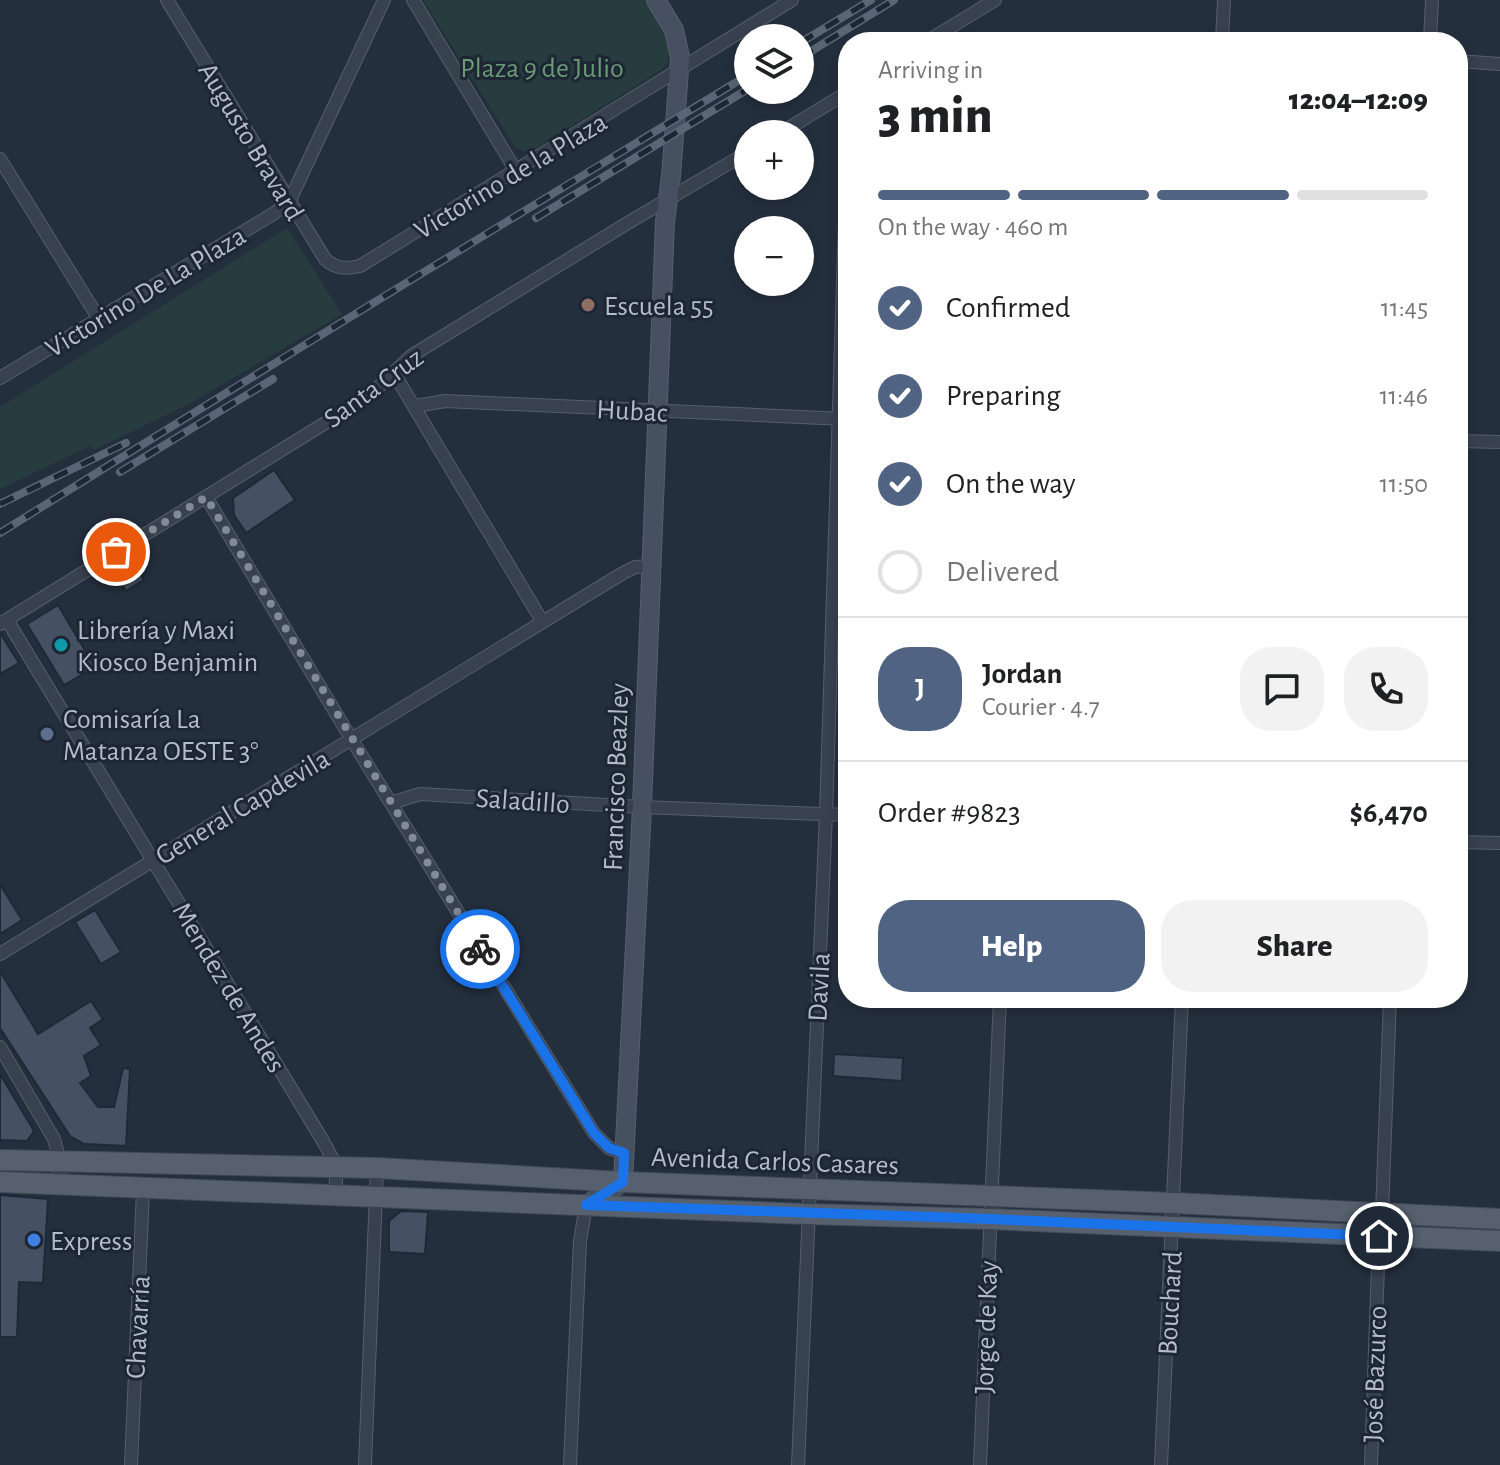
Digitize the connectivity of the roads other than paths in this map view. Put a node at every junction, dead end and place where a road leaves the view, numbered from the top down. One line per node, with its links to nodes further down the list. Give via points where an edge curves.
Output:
1 (167, 0): 21 (street, Augusto Bravard)
2 (384, 0): 21 (street)
3 (413, 0): 19 (street)
4 (656, 0): 14 (street, Francisco Beazley, via 679,43)
5 (792, 0): 14 (street, Victorino de la Plaza)
6 (995, 0): 9 (street)
7 (1224, 0): 10 (street)
8 (1432, 0): 11 (street)
9 (947, 32)
10 (1222, 32)
11 (1430, 32)
12 (1468, 62): 13 (street)
13 (1500, 64)
14 (679, 71): 19 (street, Victorino de la Plaza); 20 (street, Francisco Beazley)
15 (838, 98): 16 (street)
16 (802, 120)
17 (0, 159): 23 (street)
18 (734, 160): 20 (street, Santa Cruz)
19 (516, 171): 22 (street, Victorino de la Plaza)
20 (668, 200): 24 (street, Santa Cruz, via 411,356); 27 (street, Francisco Beazley)
21 (289, 202): 22 (street, Augusto Bravard, via 325,259); 23 (street, Victorino De La Plaza)
22 (348, 269)
23 (99, 319): 25 (street, Victorino De La Plaza)
24 (395, 375): 26 (street); 31 (street, Santa Cruz)
25 (0, 378)
26 (416, 406): 27 (street, Hubac, via 445,401); 34 (street)
27 (659, 411): 28 (street, Hubac); 33 (street, Francisco Beazley)
28 (838, 420)
29 (1468, 441): 30 (street)
30 (1500, 442)
31 (206, 497): 35 (street, Santa Cruz); 36 (street)
32 (838, 551): 39 (street, Davila)
33 (651, 566): 34 (street, General Capdevila, via 623,573); 38 (street, Francisco Beazley)
34 (542, 621): 36 (street, General Capdevila)
35 (4, 622): 43 (street, Mendez de Andes)
36 (352, 740): 37 (street); 43 (street, General Capdevila)
37 (391, 803): 38 (street, Saladillo, via 420,794); 49 (street, via 594,1133 609,1148)
38 (642, 807): 39 (street, Saladillo); 49 (street, Francisco Beazley)
39 (826, 814): 40 (street, Saladillo); 57 (street, Davila)
40 (838, 815)
41 (1468, 842): 42 (street)
42 (1500, 843)
43 (153, 860): 44 (street, General Capdevila); 52 (street, Mendez de Andes)
44 (0, 954)
45 (1000, 1008): 61 (street, Jorge de Kay)
46 (1182, 1008): 62 (street, Bouchard)
47 (1390, 1008): 64 (street)
48 (0, 1047): 51 (street, via 54,1139)
49 (624, 1153): 55 (street, Francisco Beazley)
50 (0, 1160): 51 (main road, Avenida Carlos Casares)
51 (60, 1162): 52 (main road, Avenida Carlos Casares); 56 (street)
52 (337, 1167): 53 (main road, Avenida Carlos Casares); 59 (street)
53 (377, 1168): 55 (main road, Avenida Carlos Casares); 60 (street)
54 (0, 1182): 56 (main road, Avenida Carlos Casares)
55 (623, 1182): 57 (main road, Avenida Carlos Casares); 63 (street)
56 (58, 1185): 58 (main road, Avenida Carlos Casares)
57 (809, 1189): 61 (main road, Avenida Carlos Casares); 65 (street, Davila)
58 (143, 1190): 59 (main road, Avenida Carlos Casares); 71 (street, Chavarría)
59 (335, 1195): 60 (main road, Avenida Carlos Casares)
60 (376, 1197): 63 (main road, Avenida Carlos Casares); 72 (street)
61 (991, 1197): 62 (main road, Avenida Carlos Casares); 66 (street, Jorge de Kay)
62 (1174, 1203): 64 (main road, Avenida Carlos Casares); 68 (street, Bouchard)
63 (586, 1205): 65 (main road, Avenida Carlos Casares); 73 (street)
64 (1382, 1213): 67 (main road, Avenida Carlos Casares)
65 (807, 1214): 66 (main road, Avenida Carlos Casares); 74 (street, Davila)
66 (990, 1219): 68 (main road, Avenida Carlos Casares); 75 (street, Jorge de Kay)
67 (1500, 1219)
68 (1172, 1227): 69 (main road, Avenida Carlos Casares); 76 (street, Bouchard)
69 (1379, 1236): 70 (main road, Avenida Carlos Casares); 77 (street, José Bazurco)
70 (1500, 1241)
71 (131, 1465)
72 (365, 1465)
73 (570, 1465)
74 (798, 1465)
75 (980, 1465)
76 (1161, 1465)
77 (1371, 1465)

